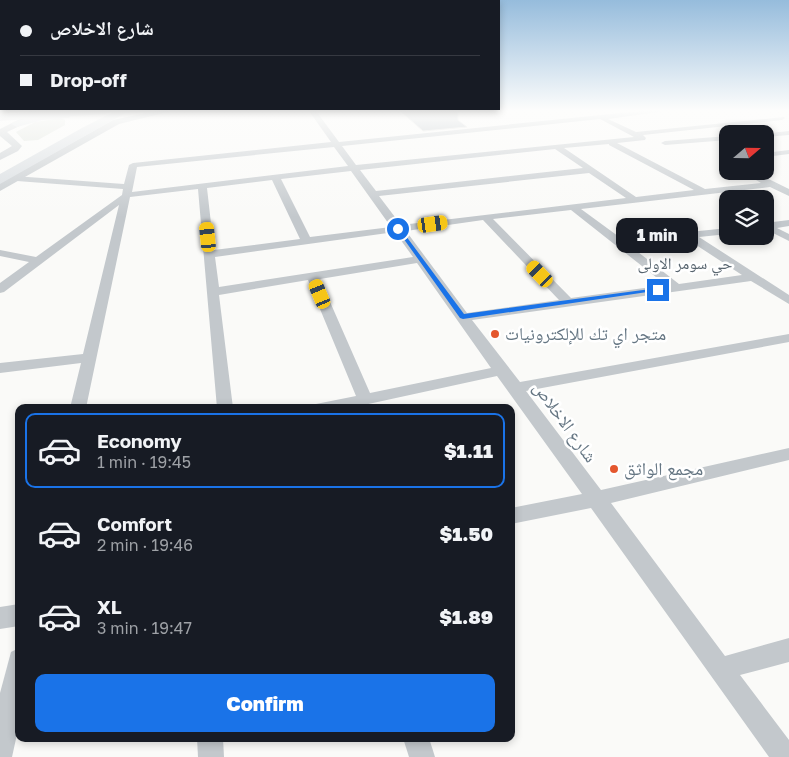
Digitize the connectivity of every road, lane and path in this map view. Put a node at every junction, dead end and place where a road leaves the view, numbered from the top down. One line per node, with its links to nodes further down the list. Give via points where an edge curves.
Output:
1 (17, 146): 14 (street)
2 (36, 146): 15 (main road)
3 (57, 146): 10 (main road)
4 (61, 146): 10 (main road)
5 (72, 146): 19 (street)
6 (314, 146): 25 (street, via 133,165)
7 (338, 146): 16 (street, شارع الاخلاص)
8 (576, 146): 11 (street)
9 (618, 146): 26 (street)
10 (54, 148): 20 (main road)
11 (558, 148): 16 (street); 17 (street)
12 (789, 152): 13 (street)
13 (774, 154)
14 (0, 157)
15 (0, 167)
16 (354, 168): 18 (street); 28 (street, شارع الاخلاص)
17 (592, 170): 28 (street); 29 (street)
18 (275, 177): 23 (street); 39 (street)
19 (17, 178): 24 (street); 25 (street)
20 (0, 180)
21 (764, 180): 22 (street)
22 (772, 184): 26 (street); 27 (street)
23 (202, 186): 25 (street); 42 (street)
24 (0, 188)
25 (128, 191): 44 (street); 54 (street)
26 (704, 192): 29 (street)
27 (789, 193)
28 (372, 194): 34 (street, شارع الاخلاص)
29 (635, 200): 30 (street)
30 (573, 207): 31 (street); 40 (street)
31 (485, 217): 34 (street); 51 (street)
32 (789, 223): 33 (street)
33 (774, 225)
34 (398, 229): 39 (street); 43 (street, شارع الاخلاص)
35 (774, 230): 38 (street)
36 (719, 232): 37 (street)
37 (690, 236): 40 (street); 46 (street)
38 (789, 238)
39 (307, 241): 42 (street)
40 (619, 243): 47 (street)
41 (0, 253): 44 (street)
42 (210, 254): 49 (street)
43 (421, 260): 45 (street); 52 (street, شارع الاخلاص)
44 (39, 261): 48 (street)
45 (313, 276): 49 (street); 58 (street)
46 (753, 277): 47 (street); 50 (street)
47 (676, 287): 51 (street)
48 (0, 290)
49 (212, 292): 60 (street)
50 (789, 300)
51 (568, 302): 52 (street)
52 (463, 316): 56 (street, شارع الاخلاص)
53 (789, 338): 57 (street)
54 (88, 358): 55 (street); 59 (street)
55 (0, 368)
56 (502, 370): 57 (street, شارع الاخلاص); 58 (street)
57 (515, 388): 63 (street, شارع الاخلاص)
58 (365, 399): 61 (street)
59 (79, 404)
60 (224, 404)
61 (341, 404)
62 (789, 454): 63 (street)
63 (596, 499): 64 (street); 68 (street, شارع الاخلاص)
64 (515, 515)
65 (15, 616): 66 (street)
66 (0, 618)
67 (789, 650): 68 (street)
68 (720, 669): 75 (street, شارع الاخلاص)
69 (15, 680): 72 (street)
70 (210, 742): 73 (street)
71 (417, 742): 74 (street)
72 (0, 754)
73 (211, 757)
74 (422, 757)
75 (785, 757)

